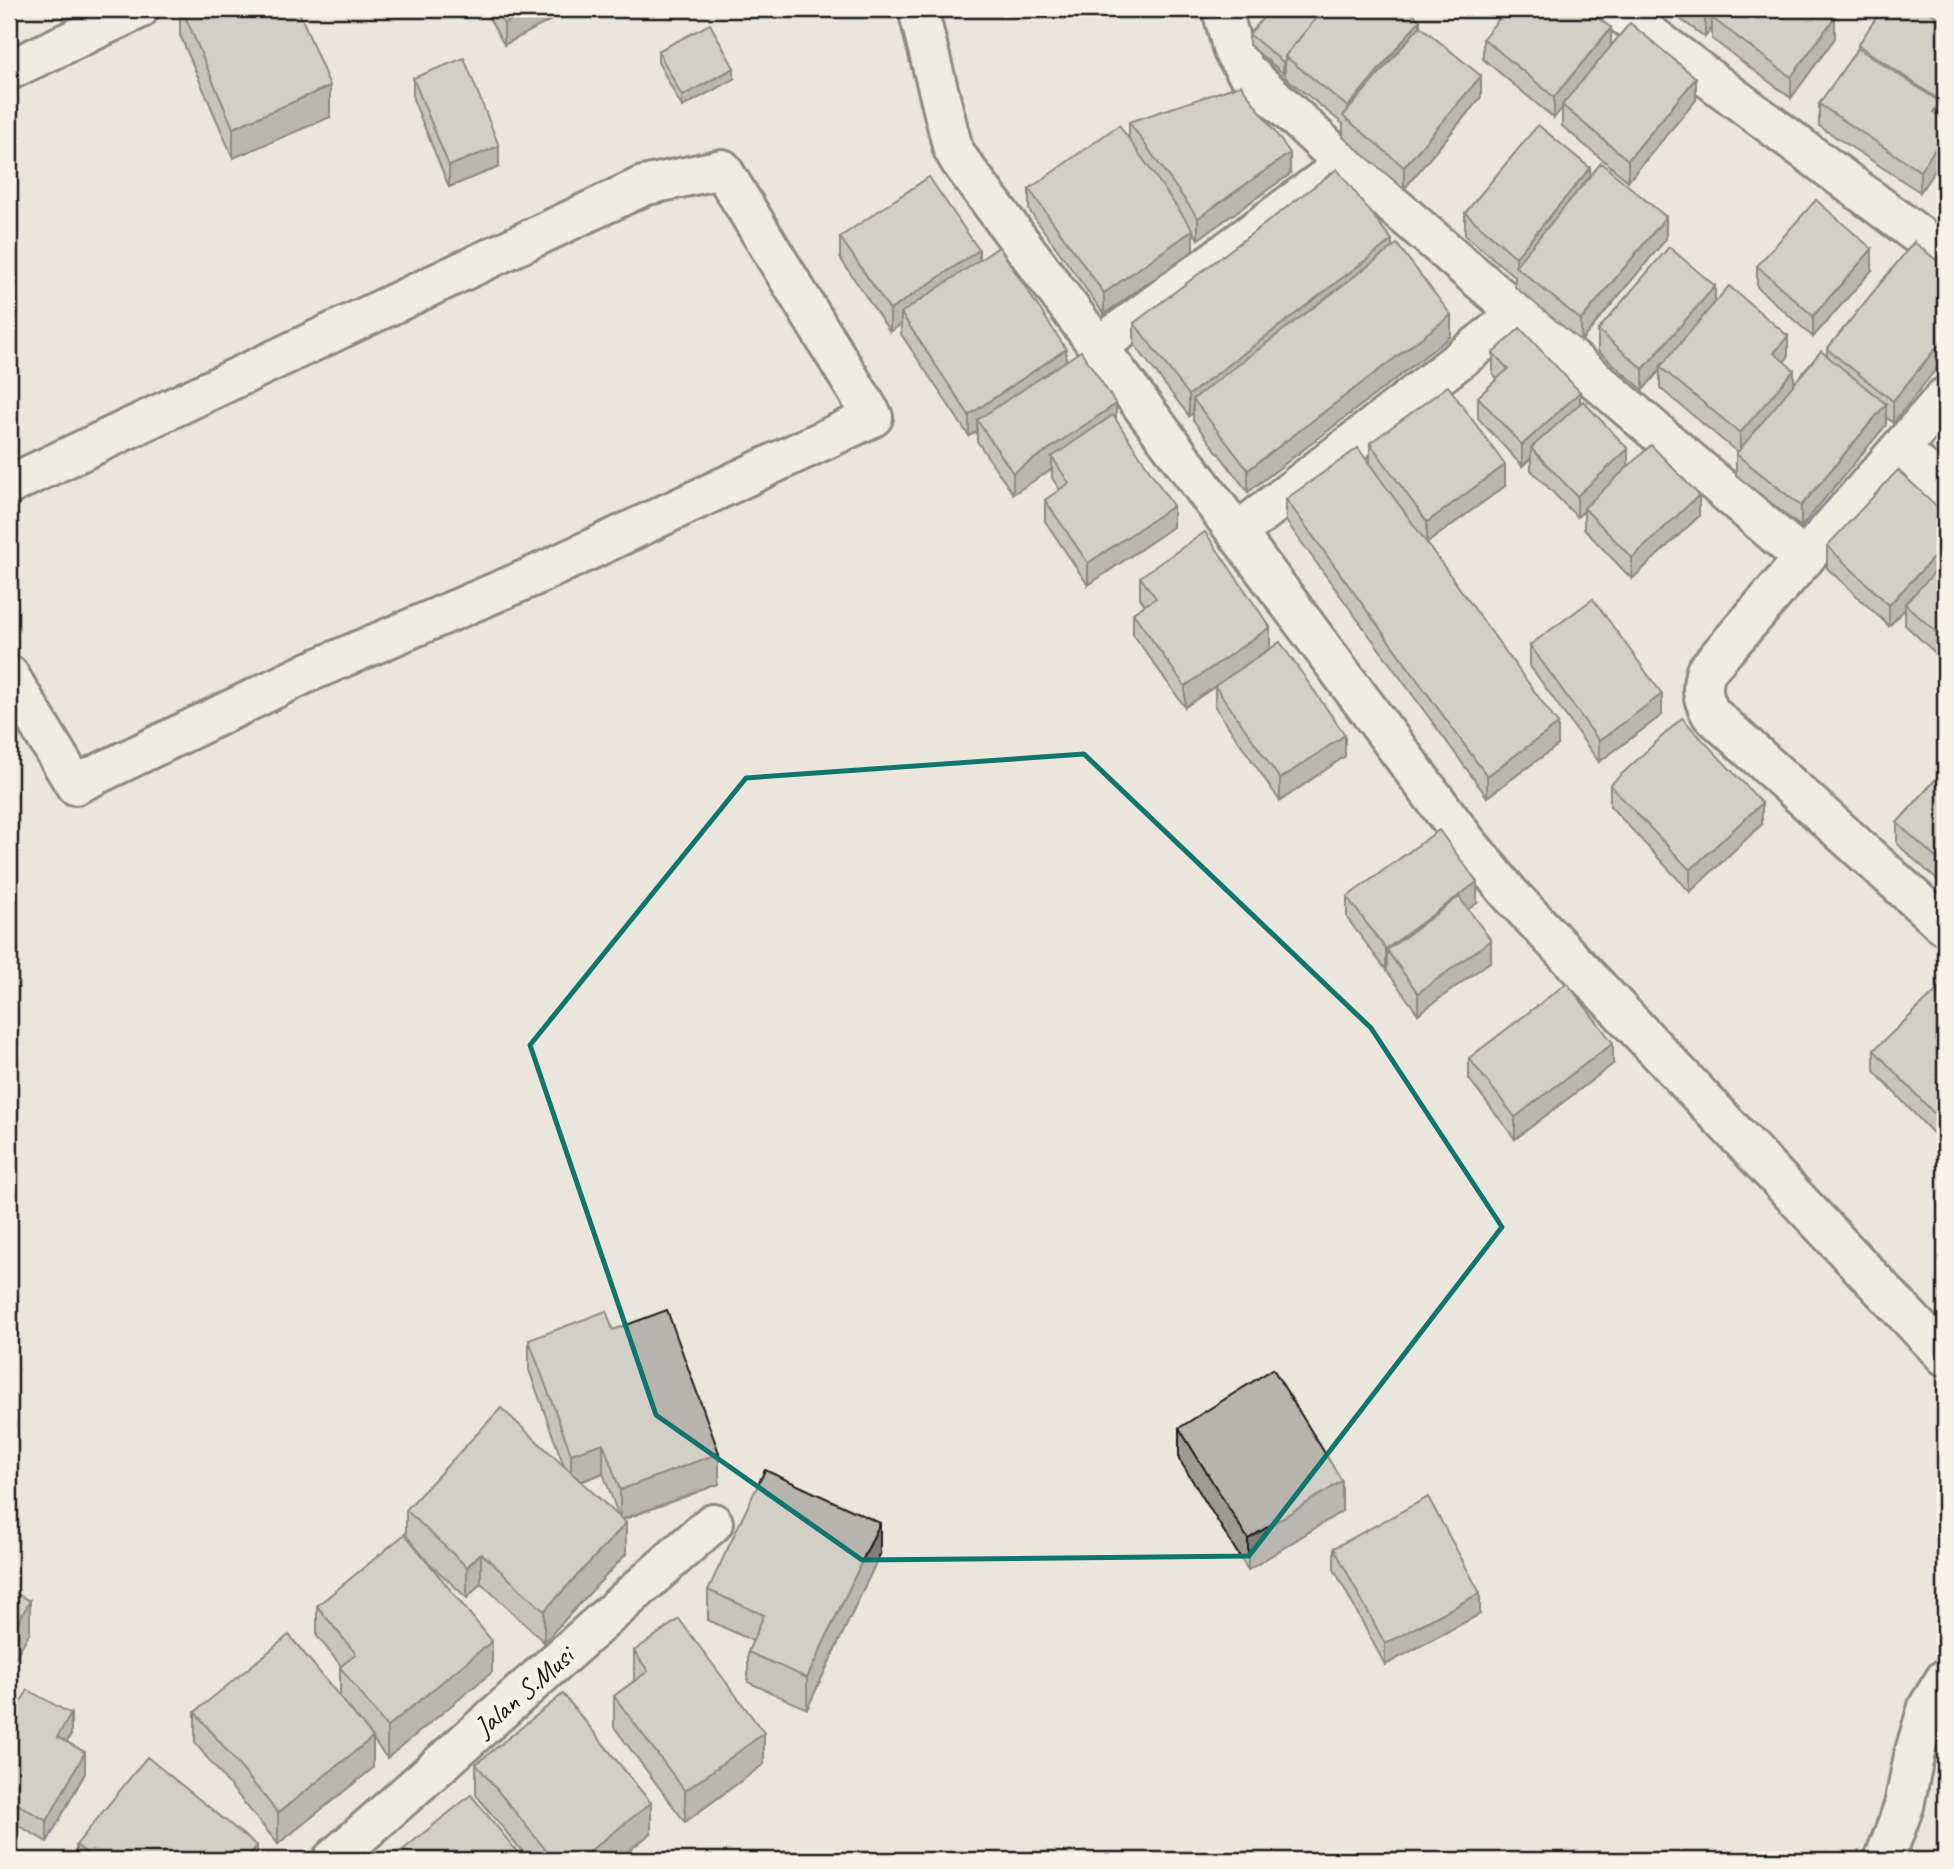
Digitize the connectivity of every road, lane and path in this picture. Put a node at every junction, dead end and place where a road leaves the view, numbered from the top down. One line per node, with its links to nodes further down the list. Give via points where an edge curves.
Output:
1 (139, 9): 5 (street)
2 (918, 9): 9 (street, via 953,149)
3 (1222, 9): 6 (street, via 1233,51 1246,71)
4 (1615, 9): 7 (street)
5 (9, 70)
6 (1345, 164): 8 (street); 9 (street)
7 (1945, 255)
8 (1518, 314): 14 (street); 15 (street)
9 (1100, 346): 14 (street)
10 (1945, 397): 11 (street)
11 (1900, 449): 13 (street); 15 (street)
12 (9, 485): 16 (street, via 643,186 722,169 873,417 534,576 309,672 75,785)
13 (1945, 489)
14 (1238, 532): 18 (street, via 1509,893)
15 (1804, 559): 17 (street, via 1706,671 1703,700 1711,714)
16 (9, 675)
17 (1945, 926)
18 (1945, 1356)
19 (713, 1523): 21 (street, Jalan S.Musi)
20 (1945, 1679): 22 (street, via 1928,1707 1904,1806)
21 (332, 1860)
22 (1884, 1860)

